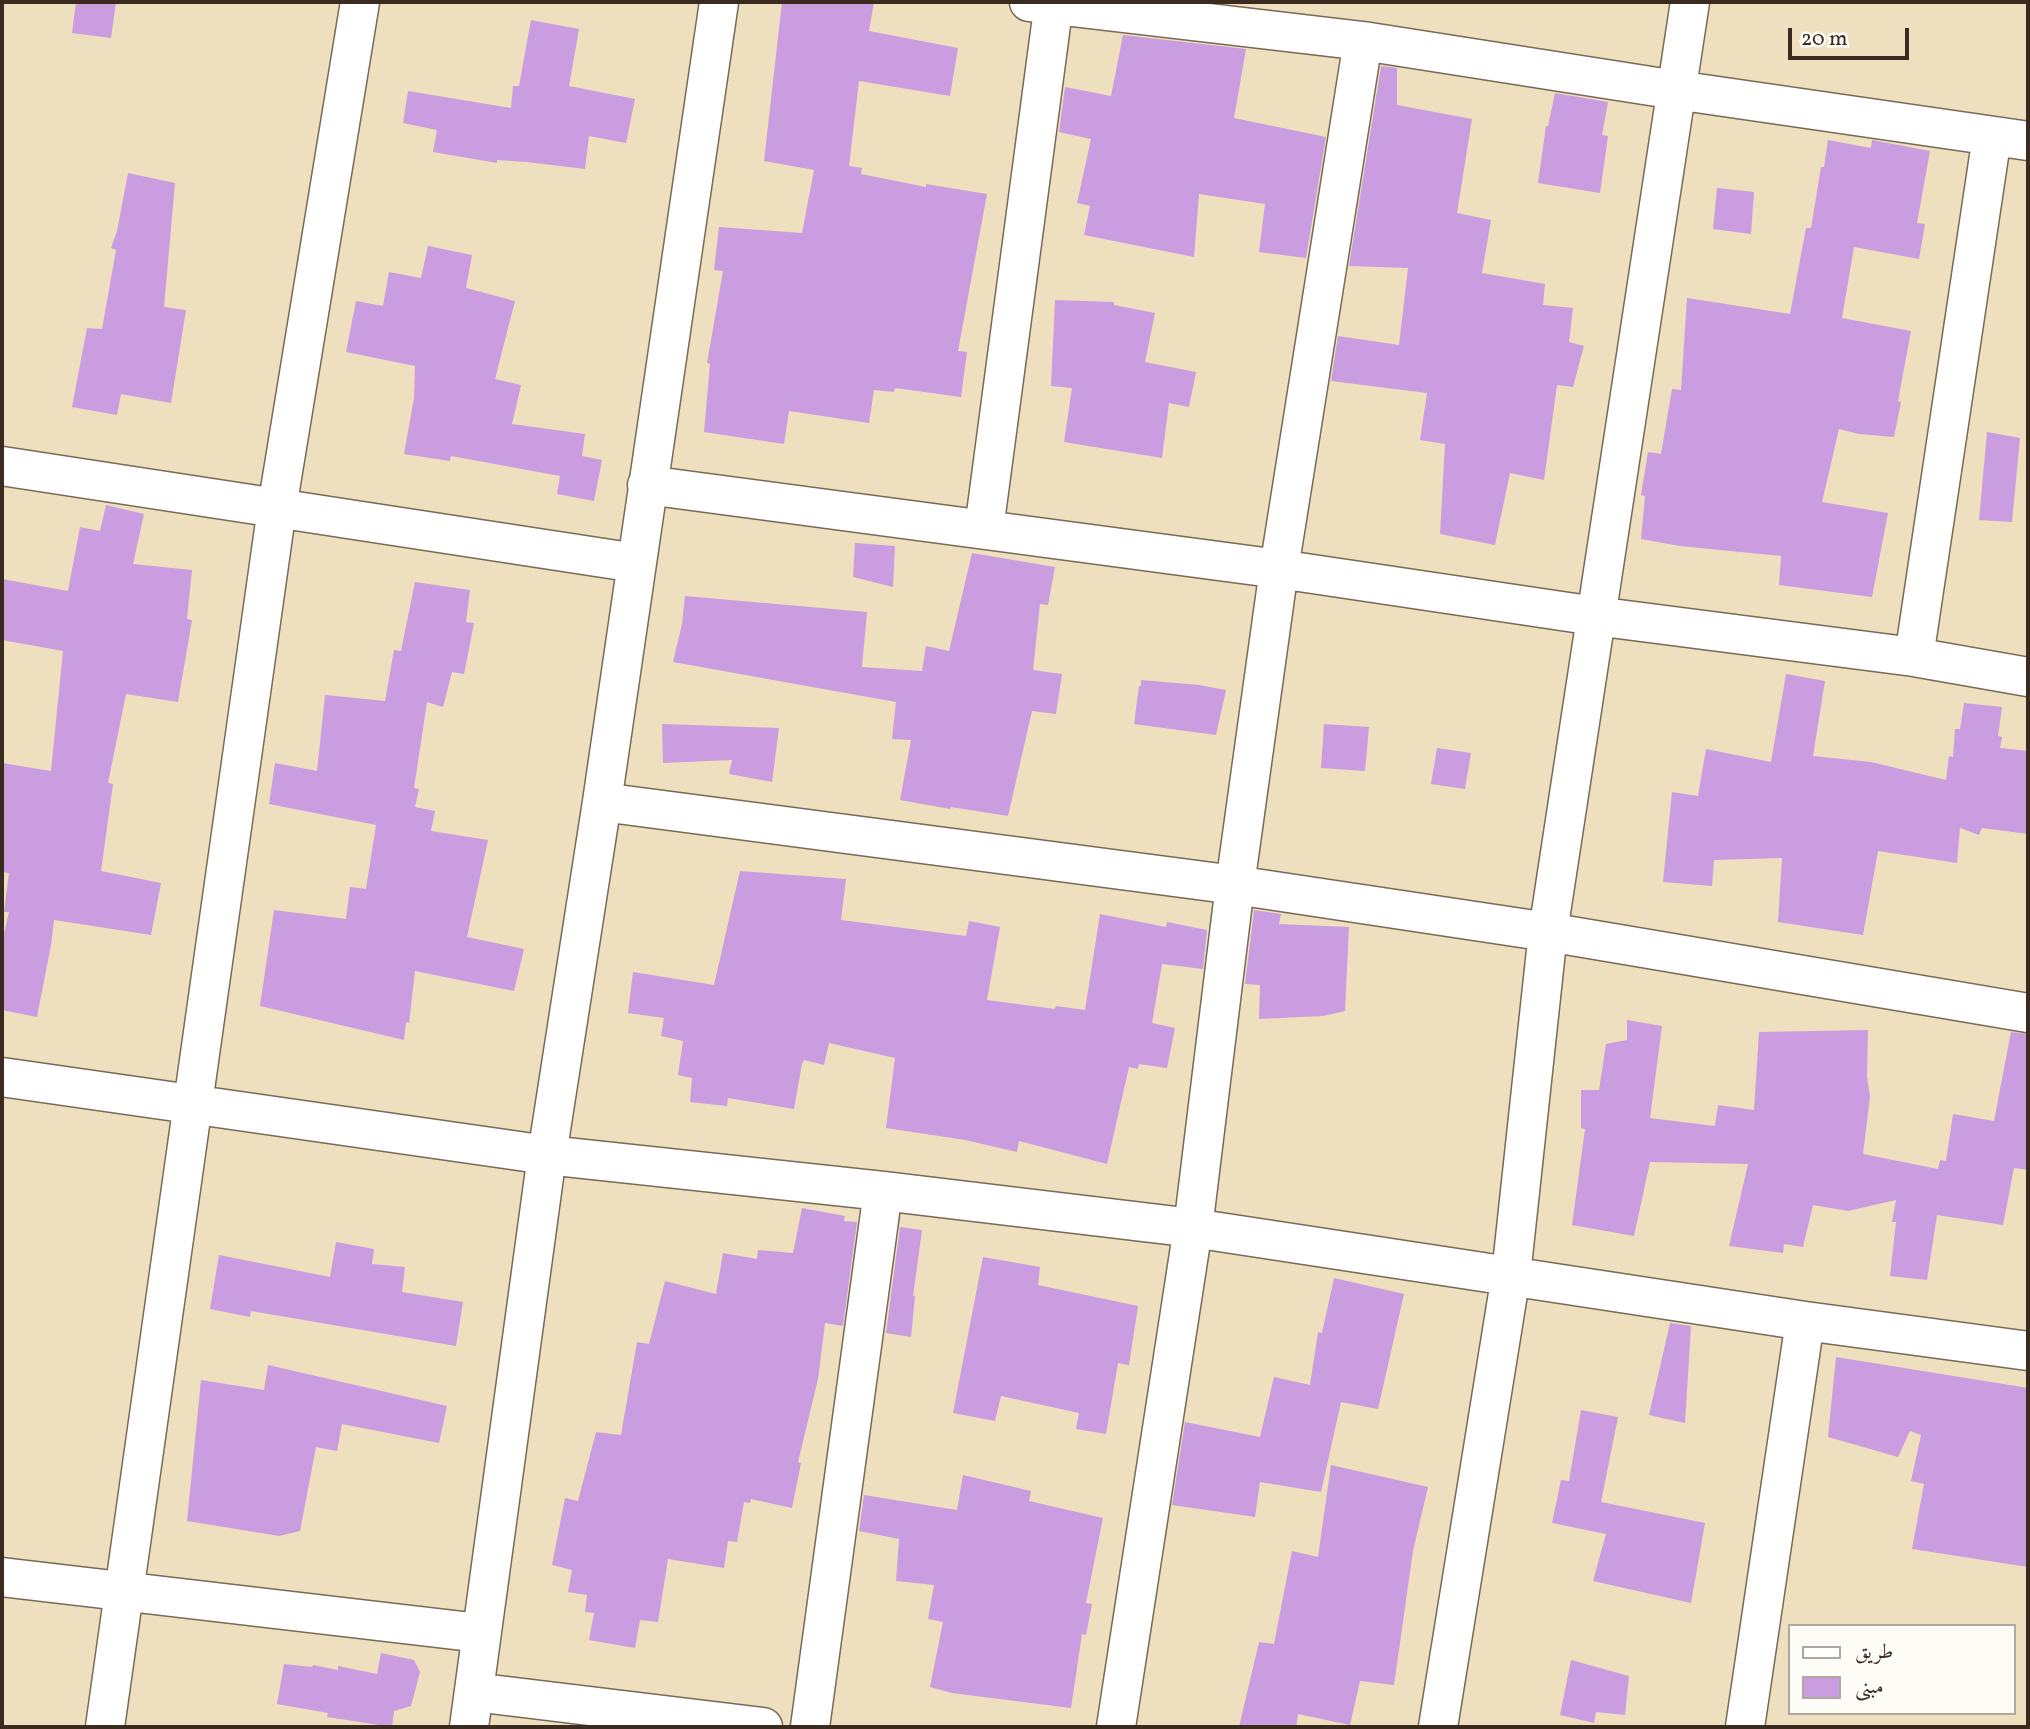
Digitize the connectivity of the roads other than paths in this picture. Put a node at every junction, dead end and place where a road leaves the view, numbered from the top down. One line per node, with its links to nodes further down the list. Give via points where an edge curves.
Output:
1 (360, 2): 10 (street)
2 (719, 2): 9 (street)
3 (1690, 2): 6 (street)
4 (1046, 3): 5 (street); 11 (street)
5 (1363, 41): 6 (street); 13 (street)
6 (1676, 90): 7 (street); 14 (street)
7 (2010, 139): 15 (street)
8 (2, 466): 10 (street)
9 (647, 485): 11 (street); 12 (street)
10 (277, 508): 12 (street); 22 (street)
11 (984, 529): 13 (street)
12 (636, 563): 17 (street)
13 (1279, 569): 14 (street); 18 (street)
14 (1595, 616): 15 (street); 19 (street)
15 (1914, 657): 16 (street)
16 (2028, 677)
17 (602, 802): 18 (street); 23 (street)
18 (1235, 885): 19 (street); 25 (street)
19 (1548, 932): 20 (street); 26 (street)
20 (2028, 1013)
21 (2, 1077): 22 (street)
22 (194, 1104): 23 (street); 30 (street)
23 (547, 1155): 24 (street); 31 (street)
24 (883, 1191): 25 (street); 35 (street)
25 (1192, 1228): 26 (street); 36 (street)
26 (1511, 1275): 27 (street); 37 (street)
27 (1805, 1321): 28 (street); 38 (street)
28 (2028, 1351)
29 (2, 1577): 30 (street)
30 (126, 1592): 31 (street); 33 (street)
31 (480, 1633): 32 (street)
32 (472, 1710): 34 (street)
33 (105, 1727)
34 (763, 1727)
35 (810, 1727)
36 (1116, 1727)
37 (1438, 1727)
38 (1745, 1727)

